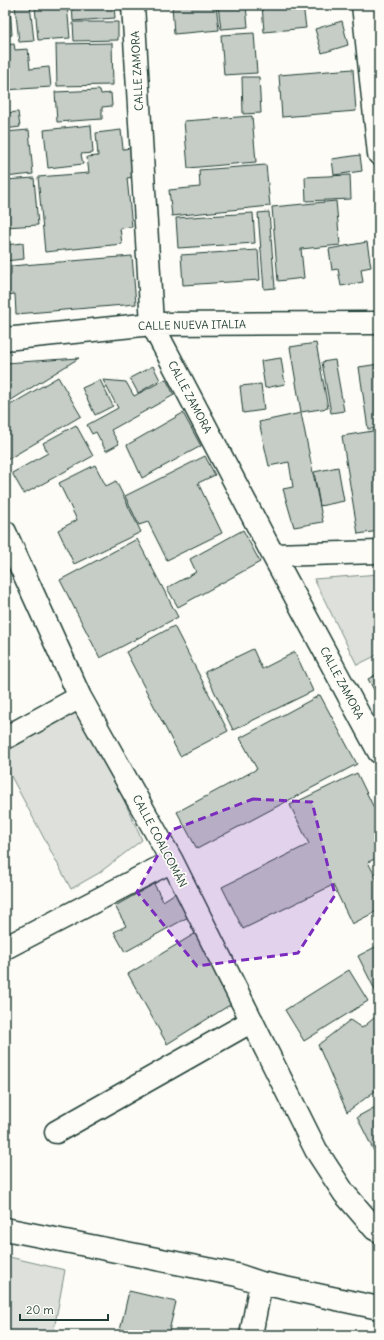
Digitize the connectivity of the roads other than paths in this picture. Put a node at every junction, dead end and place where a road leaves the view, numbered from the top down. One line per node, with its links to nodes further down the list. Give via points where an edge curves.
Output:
1 (133, 5): 5 (street, CALLE ZAMORA)
2 (363, 5): 3 (street)
3 (379, 154)
4 (379, 323): 5 (street, CALLE NUEVA ITALIA)
5 (152, 324): 6 (street, CALLE NUEVA ITALIA); 9 (street, CALLE ZAMORA)
6 (5, 339)
7 (5, 532): 10 (street, CALLE COALCOMÁN)
8 (379, 552): 9 (street)
9 (273, 555): 12 (street, CALLE ZAMORA)
10 (80, 697): 11 (street); 13 (street, CALLE COALCOMÁN)
11 (5, 738)
12 (379, 752)
13 (172, 861): 14 (street); 15 (street, CALLE COALCOMÁN)
14 (5, 948)
15 (252, 1021): 16 (street); 18 (street, CALLE COALCOMÁN, via 316,1150 344,1193)
16 (56, 1132)
17 (5, 1229): 19 (street, via 237,1275)
18 (379, 1231)
19 (261, 1283): 20 (street); 21 (street)
20 (379, 1308)
21 (251, 1335)

